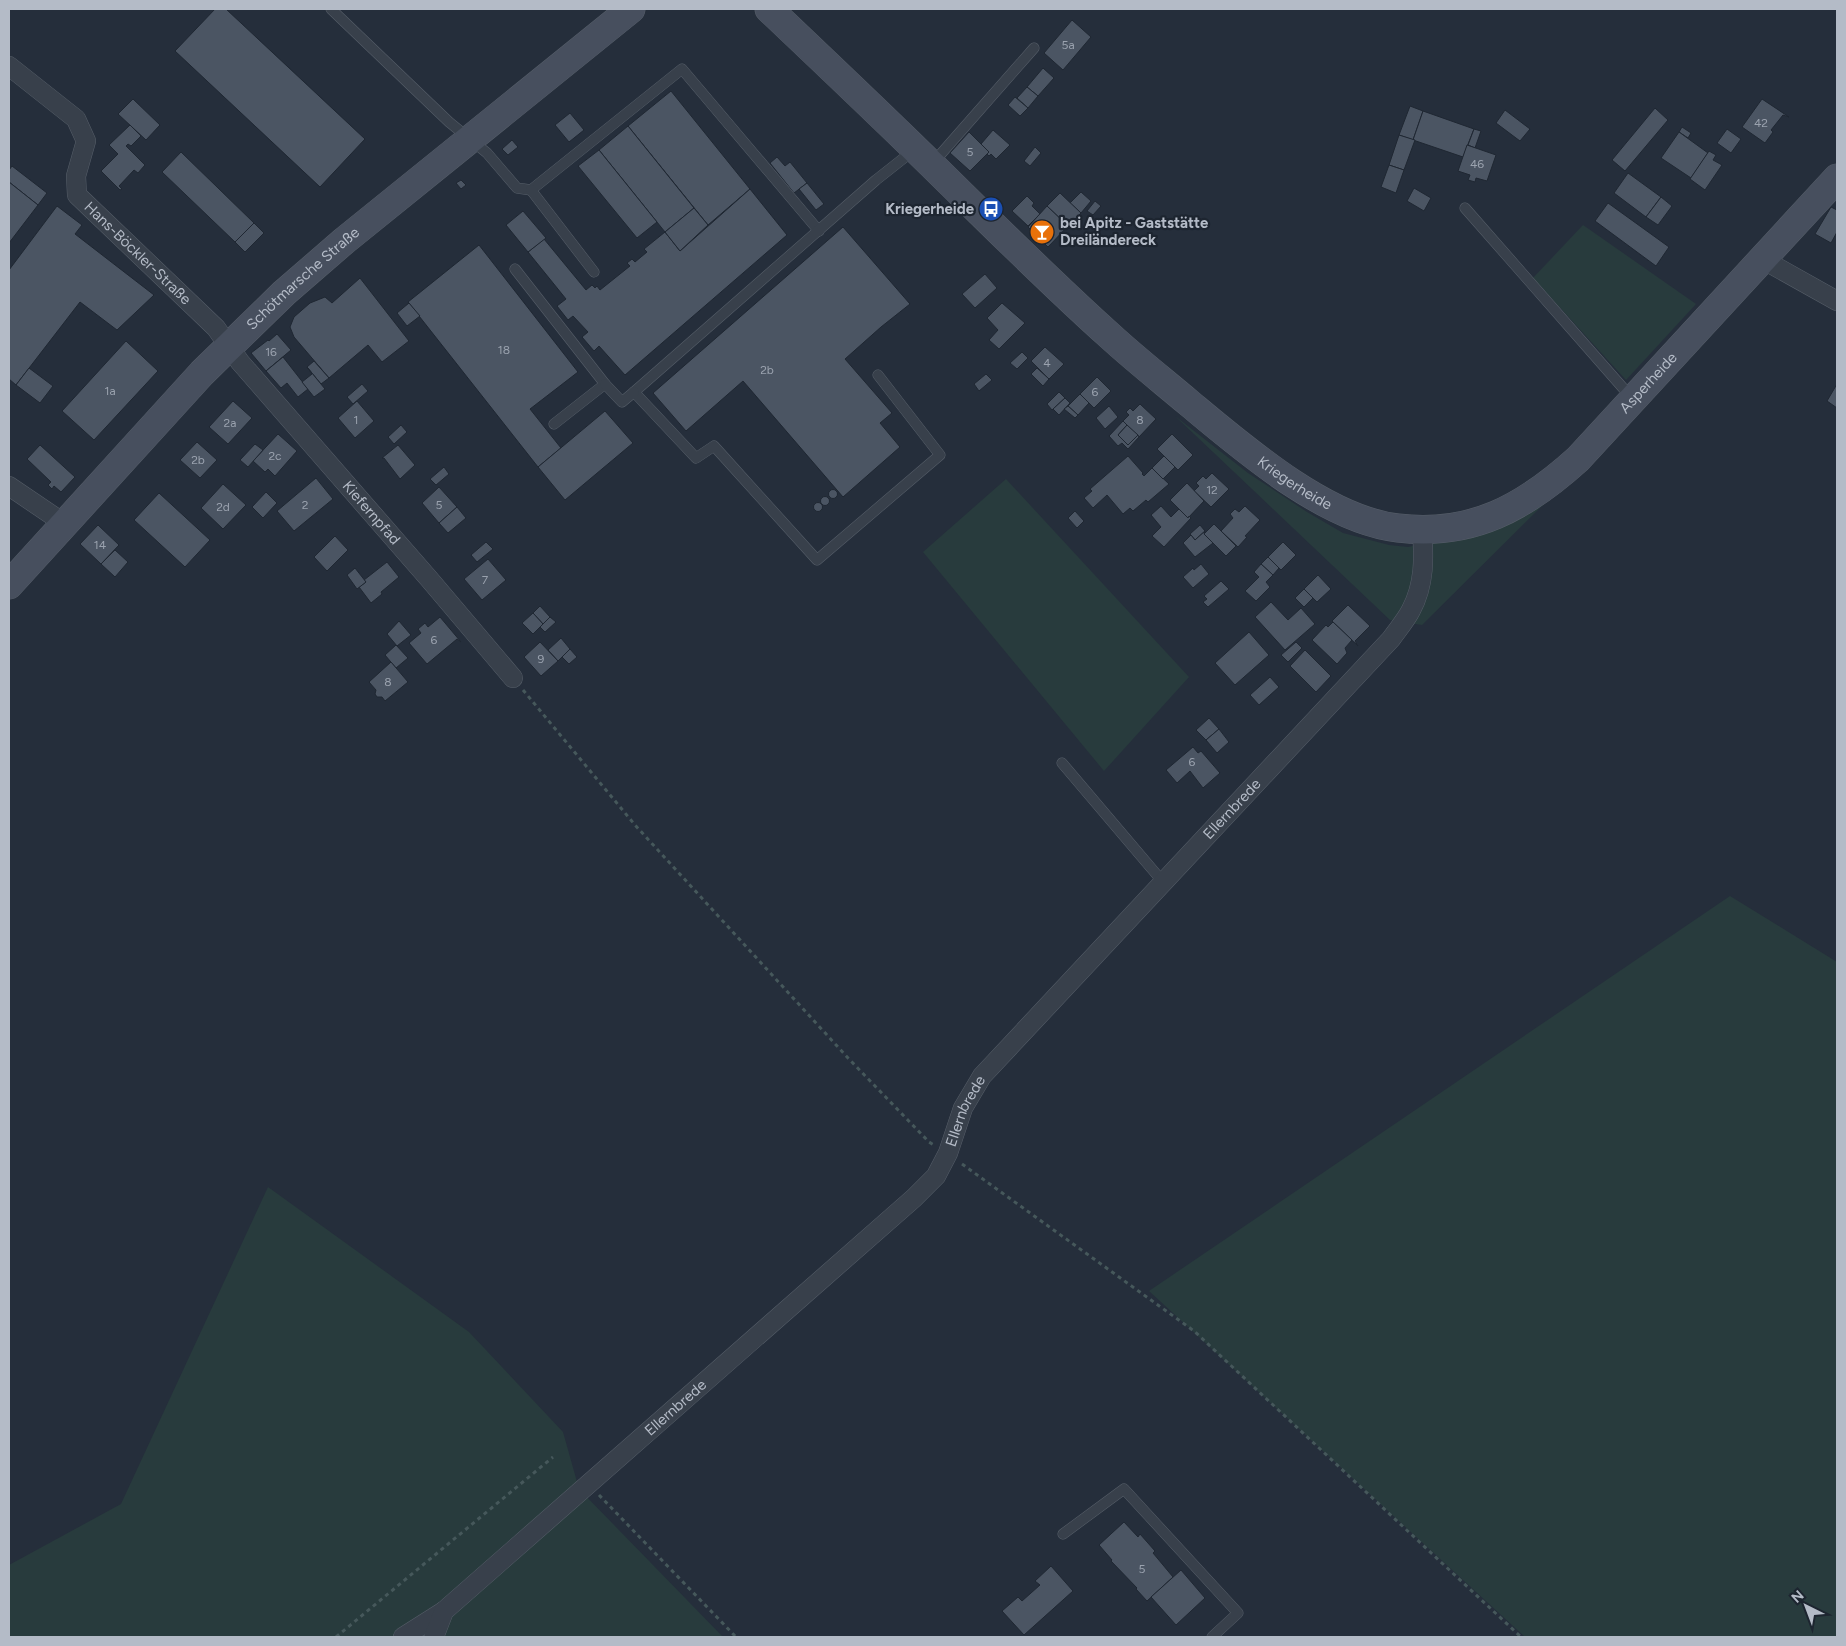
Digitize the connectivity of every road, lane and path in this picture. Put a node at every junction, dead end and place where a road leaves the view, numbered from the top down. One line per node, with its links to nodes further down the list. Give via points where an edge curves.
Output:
1 (331, 9): 6 (lane)
2 (631, 9): 6 (street, Schötmarsche Straße)
3 (769, 9): 7 (street, Kriegerheide)
4 (1034, 48): 7 (lane)
5 (9, 66): 16 (street, Hans-Böckler-Straße, via 76,119 86,141 76,176 76,195 216,328)
6 (470, 140): 9 (lane, via 487,153 517,188); 16 (street, Schötmarsche Straße, via 344,241)
7 (923, 157): 11 (lane); 24 (street, Kriegerheide, via 1112,338 1254,455 1308,493 1350,515 1397,528)
8 (1837, 178): 12 (street, Asperheide)
9 (531, 190): 11 (lane, via 682,69); 14 (lane)
10 (1465, 208): 20 (lane)
11 (818, 230): 19 (lane)
12 (1762, 260): 15 (street); 20 (street, Asperheide)
13 (515, 269): 18 (lane)
14 (594, 272)
15 (1837, 302)
16 (229, 346): 23 (street, Schötmarsche Straße); 26 (street, Kiefernpfad)
17 (878, 375): 19 (lane, via 940,455 817,560 714,446 696,458)
18 (605, 384): 19 (lane, via 622,402); 21 (lane)
19 (634, 392)
20 (1634, 398): 24 (street, Asperheide, via 1578,459 1528,498 1476,522 1449,529)
21 (554, 424)
22 (9, 486): 23 (street)
23 (66, 524): 25 (street, Schötmarsche Straße)
24 (1422, 529): 28 (street, Ellernbrede, via 1424,562 1421,586 1411,610 1392,639)
25 (9, 585)
26 (513, 678): 29 (path, via 635,825 848,1058 929,1142)
27 (1062, 763): 28 (lane)
28 (1163, 882): 29 (street, Ellernbrede, via 982,1076 963,1108)
29 (948, 1153): 31 (street, Ellernbrede, via 936,1176 914,1198); 39 (path, via 1194,1331)
30 (553, 1458): 34 (path)
31 (588, 1484): 33 (street, Ellernbrede); 37 (path)
32 (1062, 1534): 38 (lane, via 1124,1489 1238,1613)
33 (444, 1611): 35 (street); 36 (street, Ellernbrede)
34 (336, 1637)
35 (403, 1637)
36 (434, 1637)
37 (736, 1637)
38 (1212, 1637)
39 (1521, 1637)

